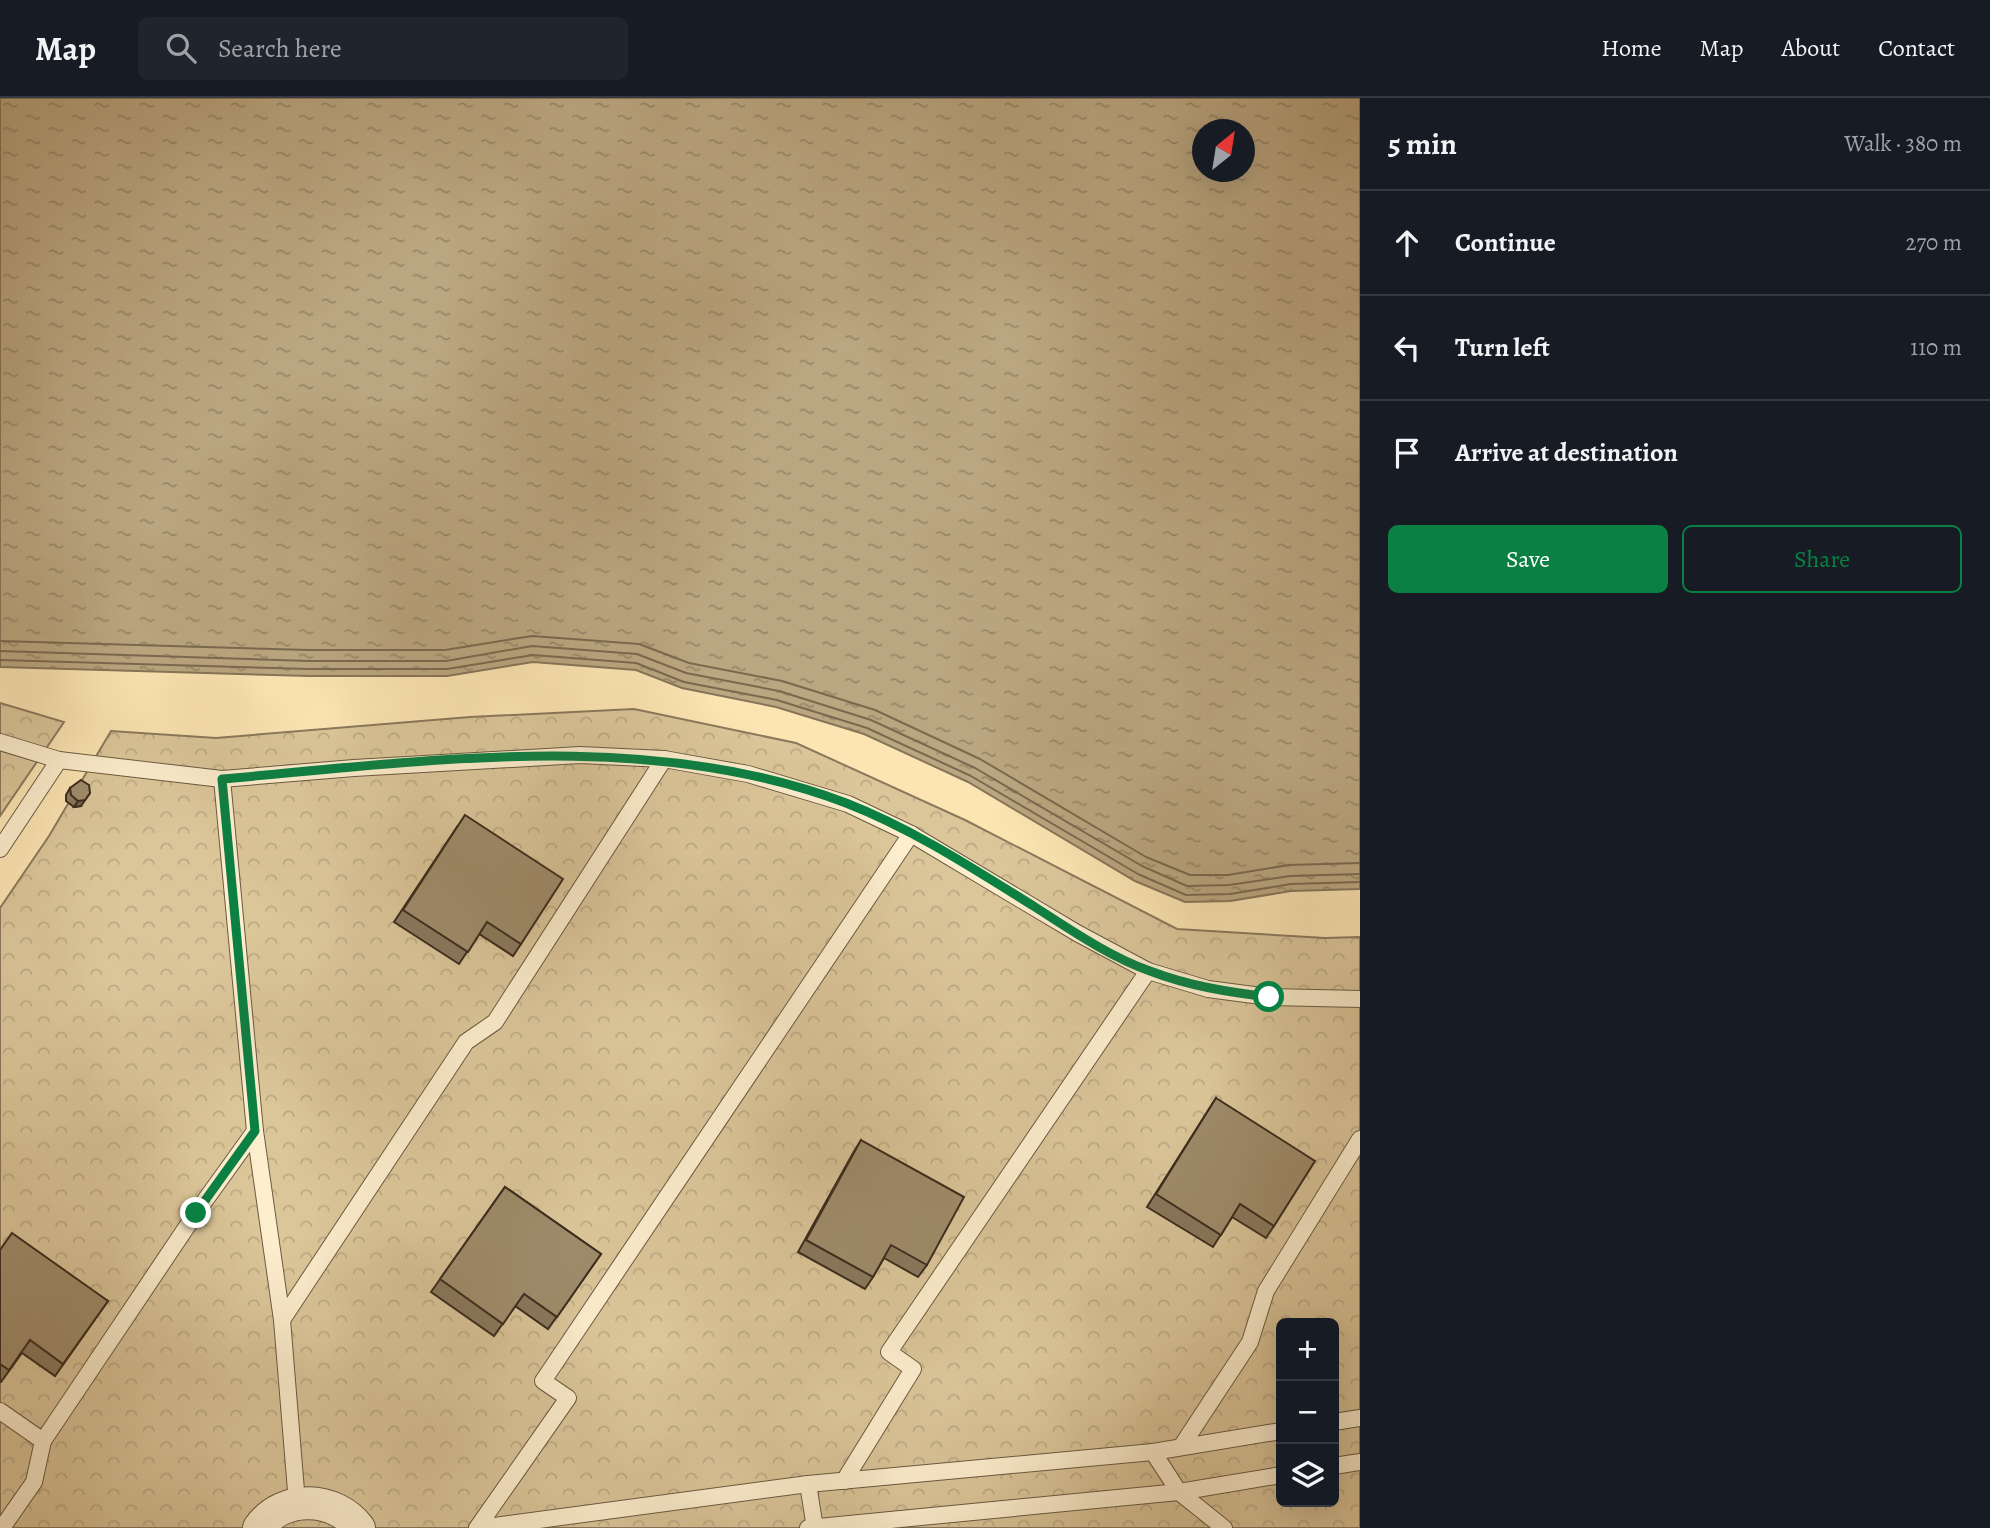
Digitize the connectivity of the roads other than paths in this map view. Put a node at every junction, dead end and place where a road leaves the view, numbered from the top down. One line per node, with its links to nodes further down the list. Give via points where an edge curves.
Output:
1 (0, 742): 2 (lane)
2 (60, 760): 4 (lane); 6 (lane)
3 (664, 760): 4 (lane, via 568,755); 5 (lane, via 798,787 848,804); 11 (lane, via 495,1022 466,1042)
4 (222, 779): 9 (lane)
5 (911, 834): 7 (lane); 29 (lane, via 543,1381 568,1398)
6 (0, 849)
7 (1148, 971): 8 (lane, via 1208,989 1269,997); 22 (lane, via 889,1352 913,1369)
8 (1360, 999)
9 (255, 1131): 11 (lane); 16 (lane)
10 (1360, 1139): 17 (lane, via 1266,1291 1250,1342)
11 (282, 1320): 25 (lane)
12 (0, 1411): 16 (lane)
13 (1360, 1418): 14 (lane)
14 (1339, 1421)
15 (1276, 1432): 17 (lane)
16 (43, 1441): 26 (lane, via 34,1482)
17 (1181, 1447): 18 (lane)
18 (1153, 1452): 22 (lane); 24 (lane)
19 (1360, 1462): 20 (lane)
20 (1339, 1465)
21 (1276, 1476): 24 (lane)
22 (844, 1481): 23 (lane)
23 (808, 1484): 29 (lane); 31 (lane)
24 (1179, 1492): 31 (lane); 32 (lane)
25 (297, 1503): 27 (street, via 278,1511); 28 (street, via 337,1509)
26 (2, 1528)
27 (259, 1528)
28 (359, 1528)
29 (478, 1528)
30 (808, 1528): 31 (lane)
31 (815, 1528)
32 (1224, 1528)

